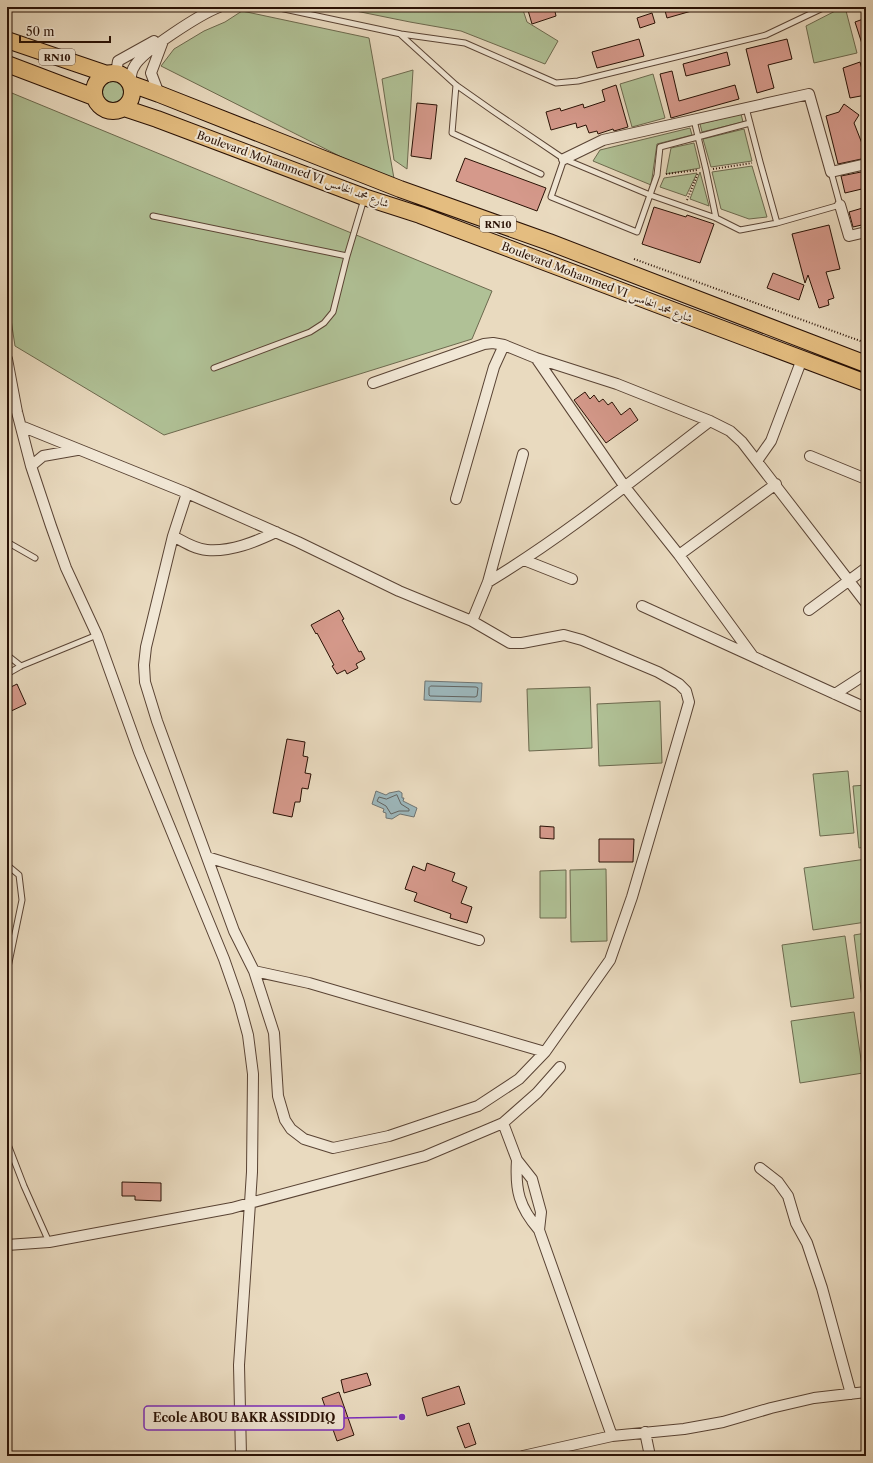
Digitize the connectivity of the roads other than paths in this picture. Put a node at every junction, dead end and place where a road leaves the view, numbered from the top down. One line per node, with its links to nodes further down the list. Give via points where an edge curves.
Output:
1 (219, 7): 7 (street)
2 (275, 7): 4 (lane)
3 (825, 7): 5 (lane, via 766,35 578,81 556,83 465,44)
4 (301, 10): 5 (lane)
5 (401, 34): 11 (lane)
6 (7, 40): 9 (main road, RN10)
7 (164, 40): 9 (street, via 153,41 118,61); 10 (street, via 134,67); 12 (street, via 151,73)
8 (7, 64): 13 (main road, RN10)
9 (112, 74): 10 (main road, RN10, via 126,78); 13 (main road, via 99,79 94,88)
10 (130, 83): 12 (main road, Boulevard Mohammed VI شارع محمد الخامس / RN10); 14 (main road, via 130,102)
11 (456, 85): 19 (lane); 22 (lane, via 452,133)
12 (160, 94): 35 (main road, Boulevard Mohammed VI شارع محمد الخامس / RN10, via 400,189 548,242)
13 (94, 97): 14 (main road, RN10, via 106,110 115,112)
14 (124, 108): 24 (main road, Boulevard Mohammed VI شارع محمد الخامس / RN10)
15 (746, 108): 16 (street); 17 (lane); 21 (street, via 809,94)
16 (694, 120): 18 (lane); 19 (street, via 603,140)
17 (750, 123): 18 (lane); 28 (lane)
18 (698, 138): 23 (lane, via 660,147 657,175); 27 (lane)
19 (564, 159): 23 (lane); 23 (lane, via 551,197 558,200 637,232)
20 (866, 164): 21 (street)
21 (831, 172): 25 (lane)
22 (541, 174)
23 (650, 195): 27 (lane)
24 (364, 197): 30 (lane); 34 (main road, Boulevard Mohammed VI شارع محمد الخامس / RN10, via 420,215)
25 (840, 205): 28 (lane); 29 (street, via 849,236)
26 (153, 216): 30 (lane)
27 (716, 218): 28 (lane, via 740,230)
28 (777, 223)
29 (866, 232)
30 (347, 256): 36 (lane, via 333,312 324,323 310,332)
31 (504, 345): 32 (street); 37 (street, via 484,344); 50 (street, via 494,367)
32 (536, 358): 39 (street, via 617,384); 48 (street)
33 (7, 359): 40 (street)
34 (802, 359): 38 (main road, Boulevard Mohammed VI شارع محمد الخامس / RN10); 44 (street, via 770,441)
35 (866, 364)
36 (214, 368)
37 (373, 383)
38 (866, 383)
39 (710, 421): 44 (street, via 730,431); 48 (street)
40 (21, 426): 41 (street); 45 (street)
41 (78, 449): 45 (street, via 43,456); 49 (street)
42 (523, 454): 60 (street)
43 (810, 456): 46 (street)
44 (757, 461): 47 (street)
45 (30, 466): 65 (street, via 66,568)
46 (866, 479)
47 (776, 484): 54 (street); 59 (street)
48 (625, 486): 54 (street); 56 (street)
49 (187, 493): 51 (street); 52 (street)
50 (456, 499)
51 (276, 532): 52 (street, via 241,546 208,550 197,548); 64 (street, via 399,591)
52 (173, 536): 73 (street, via 146,647 145,682)
53 (7, 542): 55 (lane)
54 (679, 555): 67 (street)
55 (35, 558)
56 (524, 560): 58 (street); 60 (street)
57 (866, 568): 59 (street)
58 (572, 579)
59 (849, 581): 61 (street); 63 (street)
60 (488, 582): 64 (street)
61 (866, 603)
62 (642, 606): 67 (street)
63 (809, 610)
64 (472, 621): 78 (street, via 510,643 522,644 564,635 582,640 658,672 679,684 686,692 689,702 632,897 610,960)
65 (98, 635): 68 (lane); 84 (street, via 139,752 224,959 248,1035 253,1074)
66 (7, 655): 68 (lane)
67 (752, 655): 71 (street)
68 (21, 666): 69 (lane)
69 (7, 674)
70 (866, 674): 71 (street)
71 (835, 694): 72 (street)
72 (866, 708)
73 (207, 857): 75 (street); 76 (street, via 234,931)
74 (7, 865): 77 (lane, via 19,875 22,900)
75 (479, 940)
76 (254, 971): 78 (street, via 309,983); 78 (street, via 274,1033 278,1096 285,1120 291,1129 304,1139 333,1148 389,1136 478,1106 519,1079)
77 (7, 972)
78 (545, 1052)
79 (560, 1067): 80 (street, via 537,1093)
80 (503, 1123): 82 (street); 84 (street, via 425,1156)
81 (7, 1142): 86 (lane)
82 (517, 1160): 85 (street, via 515,1178 520,1197); 85 (street, via 532,1179 535,1188 541,1212)
83 (760, 1168): 89 (street, via 778,1182 788,1196 796,1223 807,1243)
84 (250, 1203): 86 (street); 92 (street, via 239,1365)
85 (539, 1230): 91 (street)
86 (49, 1242): 87 (street)
87 (7, 1245)
88 (866, 1392): 89 (street)
89 (851, 1394): 90 (street, via 814,1398 723,1422)
90 (645, 1432): 91 (street); 94 (street)
91 (612, 1436): 93 (street)
92 (241, 1456)
93 (523, 1456)
94 (650, 1456)

